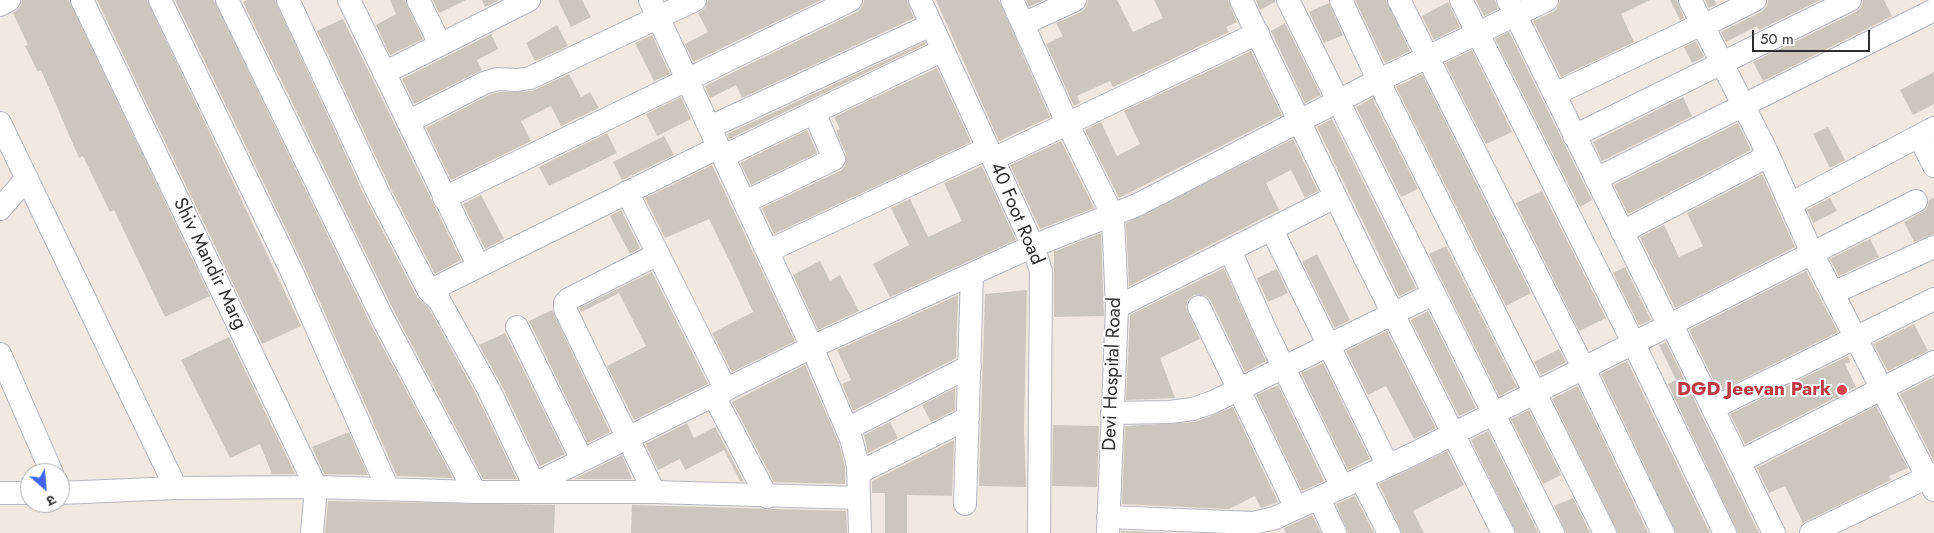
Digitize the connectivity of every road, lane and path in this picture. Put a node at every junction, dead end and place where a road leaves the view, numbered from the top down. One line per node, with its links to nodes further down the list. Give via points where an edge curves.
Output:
1 (9, 0): 23 (street)
2 (82, 0): 110 (street, Shiv Mandir Marg)
3 (160, 0): 113 (street, via 291,270)
4 (227, 0): 114 (street, via 380,312)
5 (288, 0): 73 (street, via 378,194)
6 (349, 0): 36 (street)
7 (418, 0): 32 (street)
8 (529, 0): 32 (street)
9 (695, 0): 25 (street)
10 (850, 0): 37 (street)
11 (920, 0): 28 (street, 40 Foot Road)
12 (1012, 0): 27 (street)
13 (1076, 0): 27 (street)
14 (1241, 0): 30 (street)
15 (1288, 0): 40 (street)
16 (1341, 0): 38 (street)
17 (1400, 0): 34 (street)
18 (1461, 0): 31 (street)
19 (1547, 0): 24 (street)
20 (1690, 0): 29 (street)
21 (1756, 0): 29 (street)
22 (1850, 0): 35 (street)
23 (0, 5)
24 (1512, 7): 31 (street); 39 (street)
25 (654, 9): 37 (street); 44 (street, via 530,78 497,79 484,83)
26 (1934, 10): 41 (street)
27 (1023, 24): 45 (street)
28 (931, 25): 33 (street, 40 Foot Road); 49 (street)
29 (1702, 25): 35 (street); 39 (street)
30 (1258, 33): 43 (street); 45 (street)
31 (1476, 33): 34 (street); 83 (street)
32 (440, 44): 36 (street)
33 (942, 50): 42 (street); 50 (street, 40 Foot Road)
34 (1427, 57): 38 (street); 89 (street)
35 (1722, 62): 41 (street); 48 (street)
36 (384, 73): 44 (street)
37 (687, 78): 49 (street); 57 (street)
38 (1378, 80): 40 (street); 93 (street)
39 (1555, 94): 48 (street)
40 (1337, 101): 43 (street); 75 (street)
41 (1742, 104): 51 (street); 54 (street)
42 (814, 112): 49 (street); 59 (street, via 834,159)
43 (1298, 120): 56 (street); 62 (street)
44 (408, 122): 57 (street)
45 (1068, 125): 50 (street); 62 (street)
46 (1926, 132): 52 (street); 60 (street)
47 (2, 134): 53 (street)
48 (1574, 136): 54 (street)
49 (718, 143): 55 (street); 59 (street)
50 (991, 153): 65 (street, 40 Foot Road); 68 (street)
51 (1768, 156): 60 (street); 64 (street)
52 (1934, 166)
53 (27, 178): 61 (street); 112 (street)
54 (1596, 179): 64 (street)
55 (627, 192): 70 (street); 71 (street)
56 (1335, 197): 63 (street); 79 (street)
57 (444, 198): 71 (street)
58 (1916, 201): 69 (street)
59 (745, 202): 68 (street)
60 (1790, 204): 69 (street)
61 (0, 209)
62 (1114, 216): 65 (street); 77 (street, Devi Hospital Road)
63 (1272, 230): 67 (street); 84 (street)
64 (1622, 232): 80 (street)
65 (1033, 246): 72 (street); 127 (street, 40 Foot Road, via 1041,271 1042,296)
66 (1934, 247): 74 (street)
67 (1230, 250): 77 (street); 90 (street)
68 (768, 251): 85 (street)
69 (1812, 253): 74 (street); 80 (street)
70 (658, 254): 94 (street); 101 (street, via 568,299 564,304)
71 (478, 265): 73 (street)
72 (972, 274): 85 (street); 88 (street)
73 (429, 291): 111 (street, via 439,300 489,390)
74 (1833, 293): 82 (street)
75 (1433, 294): 79 (street); 97 (street)
76 (1934, 299): 82 (street)
77 (1117, 307): 96 (street, Devi Hospital Road)
78 (1199, 307): 92 (street)
79 (1392, 314): 84 (street); 100 (street)
80 (1670, 324): 83 (street); 95 (street)
81 (517, 327): 102 (street)
82 (1856, 336): 91 (street); 95 (street)
83 (1633, 342): 89 (street); 133 (street)
84 (1328, 346): 90 (street); 105 (street)
85 (812, 347): 94 (street); 99 (street)
86 (0, 354): 104 (street)
87 (1934, 362): 91 (street)
88 (970, 366): 98 (street); 99 (street)
89 (1583, 367): 93 (street); 132 (street)
90 (1284, 368): 92 (street); 108 (street)
91 (1881, 387): 103 (street); 107 (street)
92 (1240, 390): 96 (street, via 1192,409); 122 (street)
93 (1535, 392): 97 (street); 131 (street)
94 (720, 393): 101 (street); 118 (street)
95 (1713, 408): 103 (street)
96 (1112, 413): 123 (street, Devi Hospital Road)
97 (1493, 414): 100 (street); 130 (street)
98 (968, 418): 106 (street); 121 (street)
99 (847, 428): 106 (street)
100 (1453, 434): 105 (street); 124 (street)
101 (629, 437): 102 (street); 115 (street)
102 (582, 460): 111 (street)
103 (1739, 462): 134 (street)
104 (48, 463)
105 (1388, 466): 108 (street)
106 (858, 473): 119 (street)
107 (1932, 480): 135 (street)
108 (1352, 483): 120 (street); 129 (street)
109 (70, 487): 112 (street)
110 (316, 487): 112 (street); 113 (street); 125 (street)
111 (535, 487): 114 (street); 115 (street)
112 (176, 488)
113 (388, 489): 114 (street)
114 (476, 492)
115 (654, 492): 118 (street)
116 (0, 493): 117 (street)
117 (20, 493)
118 (767, 496): 119 (street)
119 (859, 498): 126 (street)
120 (1319, 498): 122 (street); 128 (street)
121 (965, 504)
122 (1296, 508): 123 (street, via 1275,518 1253,523)
123 (1108, 525)
124 (1496, 531)
125 (312, 533)
126 (860, 533)
127 (1039, 533)
128 (1336, 533)
129 (1389, 533)
130 (1553, 533)
131 (1605, 533)
132 (1663, 533)
133 (1725, 533)
134 (1774, 533)
135 (1811, 533)

